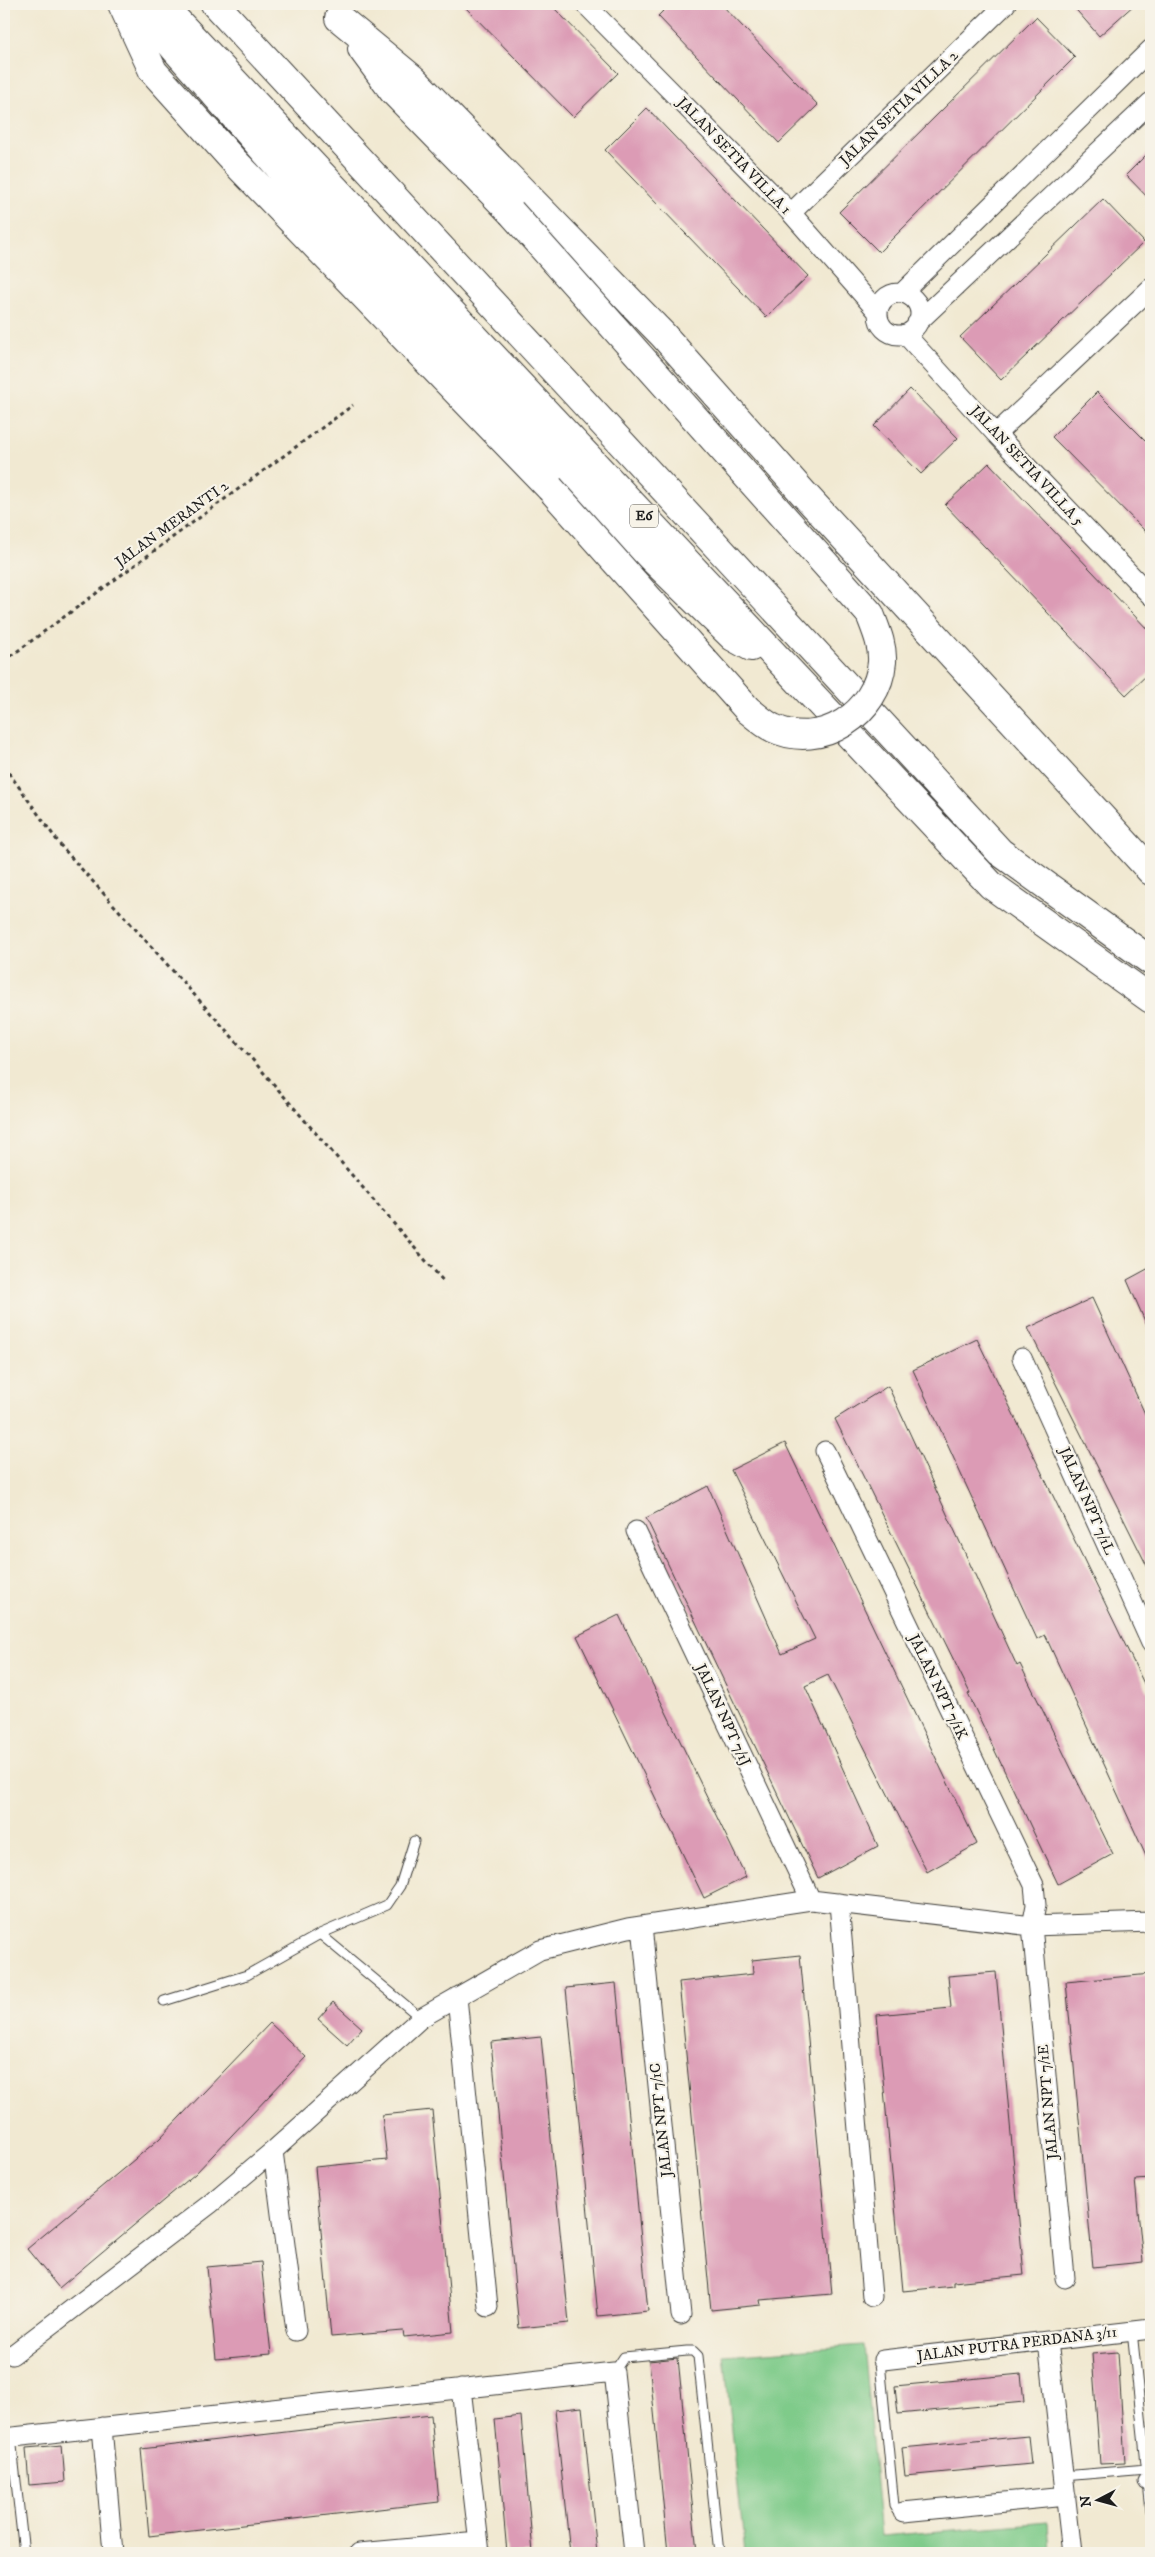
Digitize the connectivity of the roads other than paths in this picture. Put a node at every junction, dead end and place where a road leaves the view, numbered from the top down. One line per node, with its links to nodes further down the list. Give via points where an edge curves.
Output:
1 (122, 4): 7 (highway, bridge, via 153,71 236,162 550,488 748,710 773,728 794,734 830,730 850,720 867,703 877,685 882,662 880,640 870,614 511,212 394,91)
2 (145, 4): 17 (highway, via 175,49 286,175 601,509 733,638)
3 (161, 4): 17 (highway, E6)
4 (215, 4): 19 (highway, E6, via 1000,852)
5 (585, 4): 10 (street, JALAN SETIA VILLA 1)
6 (1006, 4): 10 (street, JALAN SETIA VILLA 2)
7 (333, 11): 18 (highway, via 413,79 663,335 804,494)
8 (1151, 49): 12 (street)
9 (1151, 102): 14 (street)
10 (791, 213): 13 (street, JALAN SETIA VILLA 1)
11 (1151, 288): 15 (street)
12 (902, 293): 13 (street, via 883,300); 14 (street, via 911,296 920,314)
13 (878, 312): 14 (street, via 883,328 890,333)
14 (911, 329): 15 (street, JALAN SETIA VILLA 5)
15 (996, 434): 16 (street, JALAN SETIA VILLA 5)
16 (1151, 596)
17 (787, 668): 20 (highway, E6, via 991,885)
18 (1151, 871)
19 (1151, 960)
20 (1151, 999)
21 (1022, 1358): 24 (street, JALAN NPT 7/1L)
22 (825, 1451): 30 (street, JALAN NPT 7/1K, via 1034,1885 1036,1905)
23 (636, 1531): 26 (street, JALAN NPT 7/1J)
24 (1151, 1643)
25 (414, 1841): 31 (lane, via 400,1886 386,1905)
26 (811, 1900): 27 (street); 29 (street)
27 (839, 1903): 30 (street); 37 (street)
28 (1151, 1922): 30 (street)
29 (642, 1926): 32 (street, via 540,1950); 39 (street, JALAN NPT 7/1C)
30 (1032, 1926): 36 (street, JALAN NPT 7/1E)
31 (320, 1934): 33 (lane, via 247,1975); 34 (lane)
32 (457, 1997): 34 (street); 38 (street)
33 (164, 2002)
34 (421, 2018): 35 (street)
35 (273, 2151): 41 (street); 44 (street, via 210,2204)
36 (1065, 2278)
37 (872, 2297)
38 (488, 2307)
39 (681, 2315)
40 (1151, 2329): 42 (street, JALAN PUTRA PERDANA 3/11)
41 (296, 2331)
42 (1132, 2331): 43 (street, JALAN PUTRA PERDANA 3/11); 51 (lane)
43 (1048, 2341): 45 (street, JALAN PUTRA PERDANA 3/11); 50 (street)
44 (12, 2355)
45 (883, 2360): 54 (lane, via 880,2362 894,2506)
46 (614, 2372): 47 (street); 59 (street); 60 (lane, via 624,2357 687,2351 698,2356)
47 (462, 2388): 48 (street); 55 (street)
48 (102, 2427): 49 (street); 57 (street)
49 (8, 2437): 56 (lane)
50 (1063, 2476): 51 (lane); 52 (street)
51 (1149, 2477): 53 (lane)
52 (1066, 2496): 54 (street); 61 (street)
53 (1151, 2511)
54 (903, 2512)
55 (479, 2548): 58 (street)
56 (24, 2553)
57 (113, 2553)
58 (359, 2553)
59 (634, 2553)
60 (719, 2553)
61 (1072, 2553)

